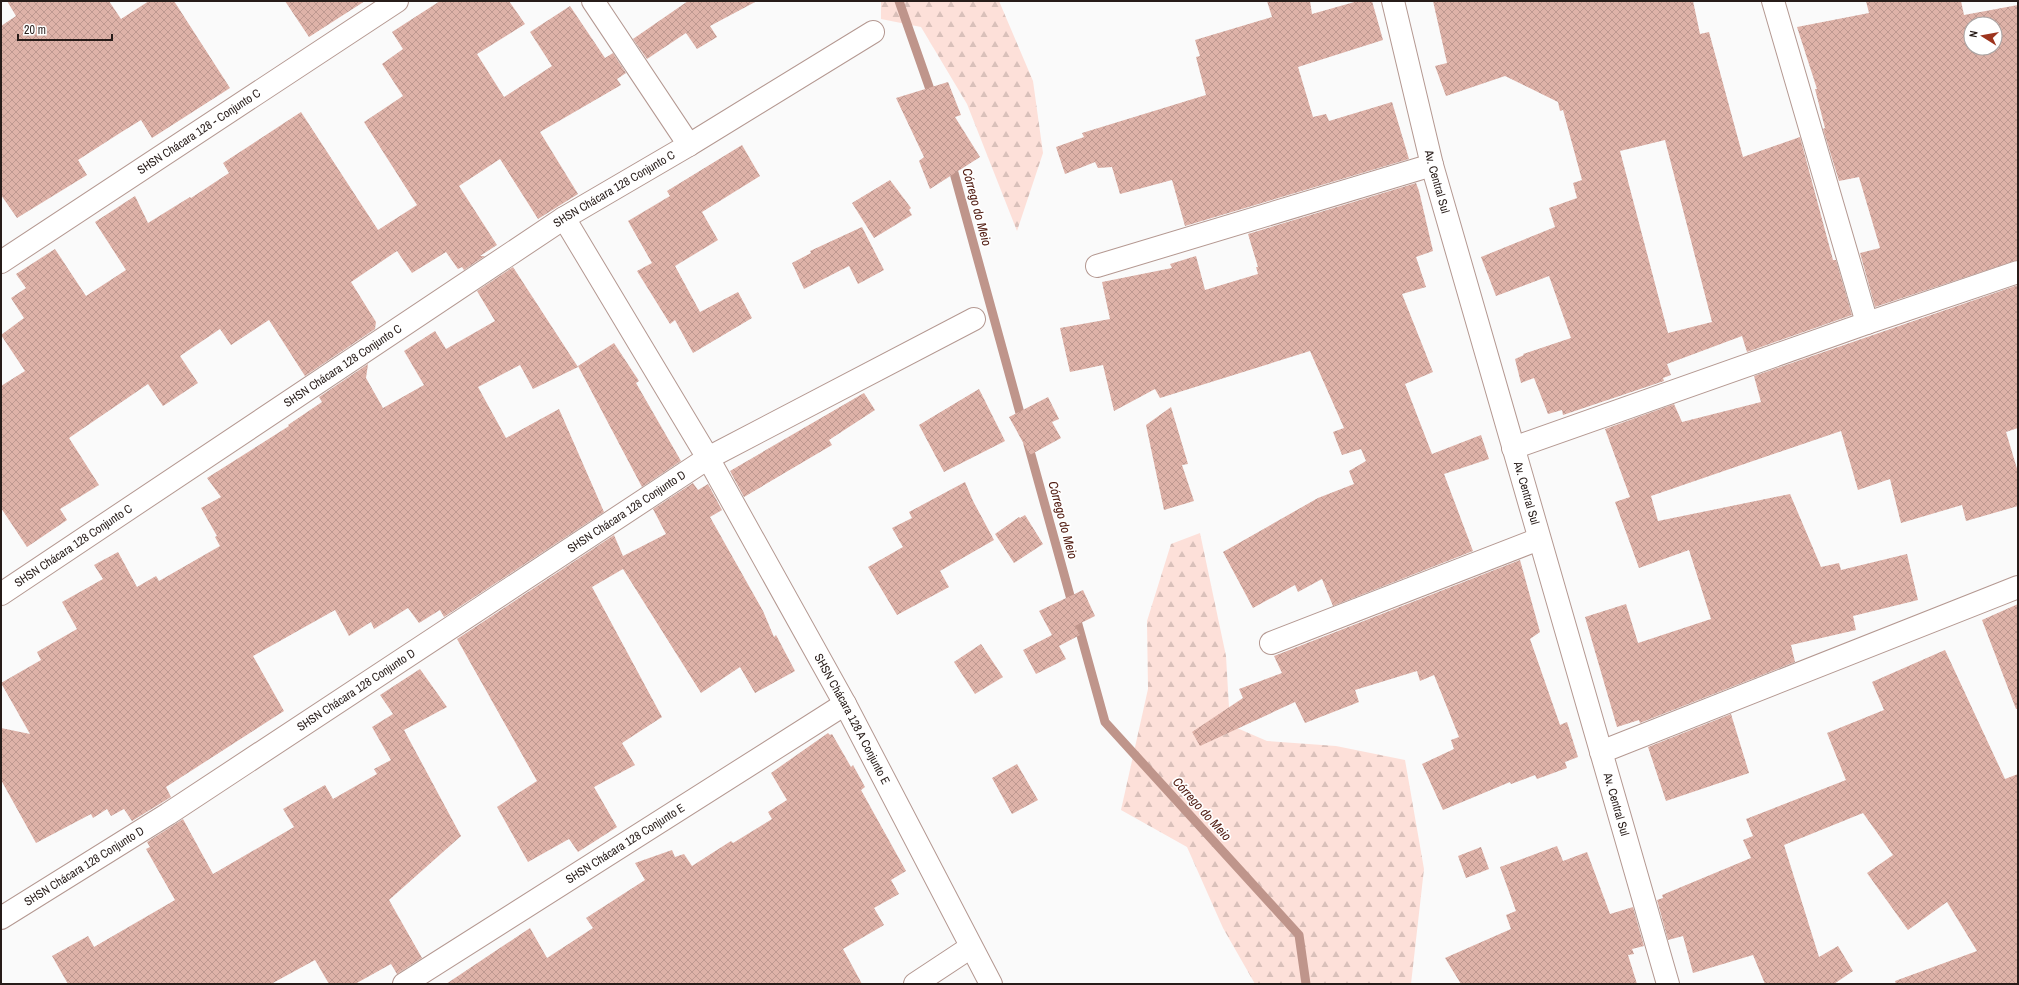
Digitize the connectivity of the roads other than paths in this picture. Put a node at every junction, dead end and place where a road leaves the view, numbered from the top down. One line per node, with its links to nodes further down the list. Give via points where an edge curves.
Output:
1 (397, 1): 9 (street, SHSN Chácara 128 - Conjunto C)
2 (593, 1): 6 (street)
3 (1393, 1): 7 (street, Av. Central Sul)
4 (1773, 1): 13 (street)
5 (873, 32): 6 (street, SHSN Chácara 128 Conjunto C)
6 (689, 145): 8 (street, SHSN Chácara 128 Conjunto C)
7 (1432, 165): 10 (street); 14 (street, Av. Central Sul)
8 (564, 218): 15 (street, SHSN Chácara 128 A Conjunto E); 18 (street, SHSN Chácara 128 Conjunto C)
9 (1, 262)
10 (1097, 266)
11 (2018, 272): 13 (street)
12 (974, 319): 15 (street, SHSN Chácara 128 Conjunto D)
13 (1867, 323): 14 (street)
14 (1513, 448): 16 (street, Av. Central Sul)
15 (708, 458): 20 (street, SHSN Chácara 128 A Conjunto E); 22 (street, SHSN Chácara 128 Conjunto D, via 168,814)
16 (1538, 539): 19 (street); 21 (street, Av. Central Sul)
17 (2018, 587): 21 (street)
18 (1, 594)
19 (1271, 643)
20 (845, 704): 23 (street, SHSN Chácara 128 A Conjunto E); 24 (street, SHSN Chácara 128 Conjunto E)
21 (1601, 752): 27 (street, Av. Central Sul)
22 (1, 918)
23 (972, 947): 25 (street); 26 (street, SHSN Chácara 128 A Conjunto E)
24 (404, 984)
25 (915, 984)
26 (991, 984)
27 (1668, 984)

